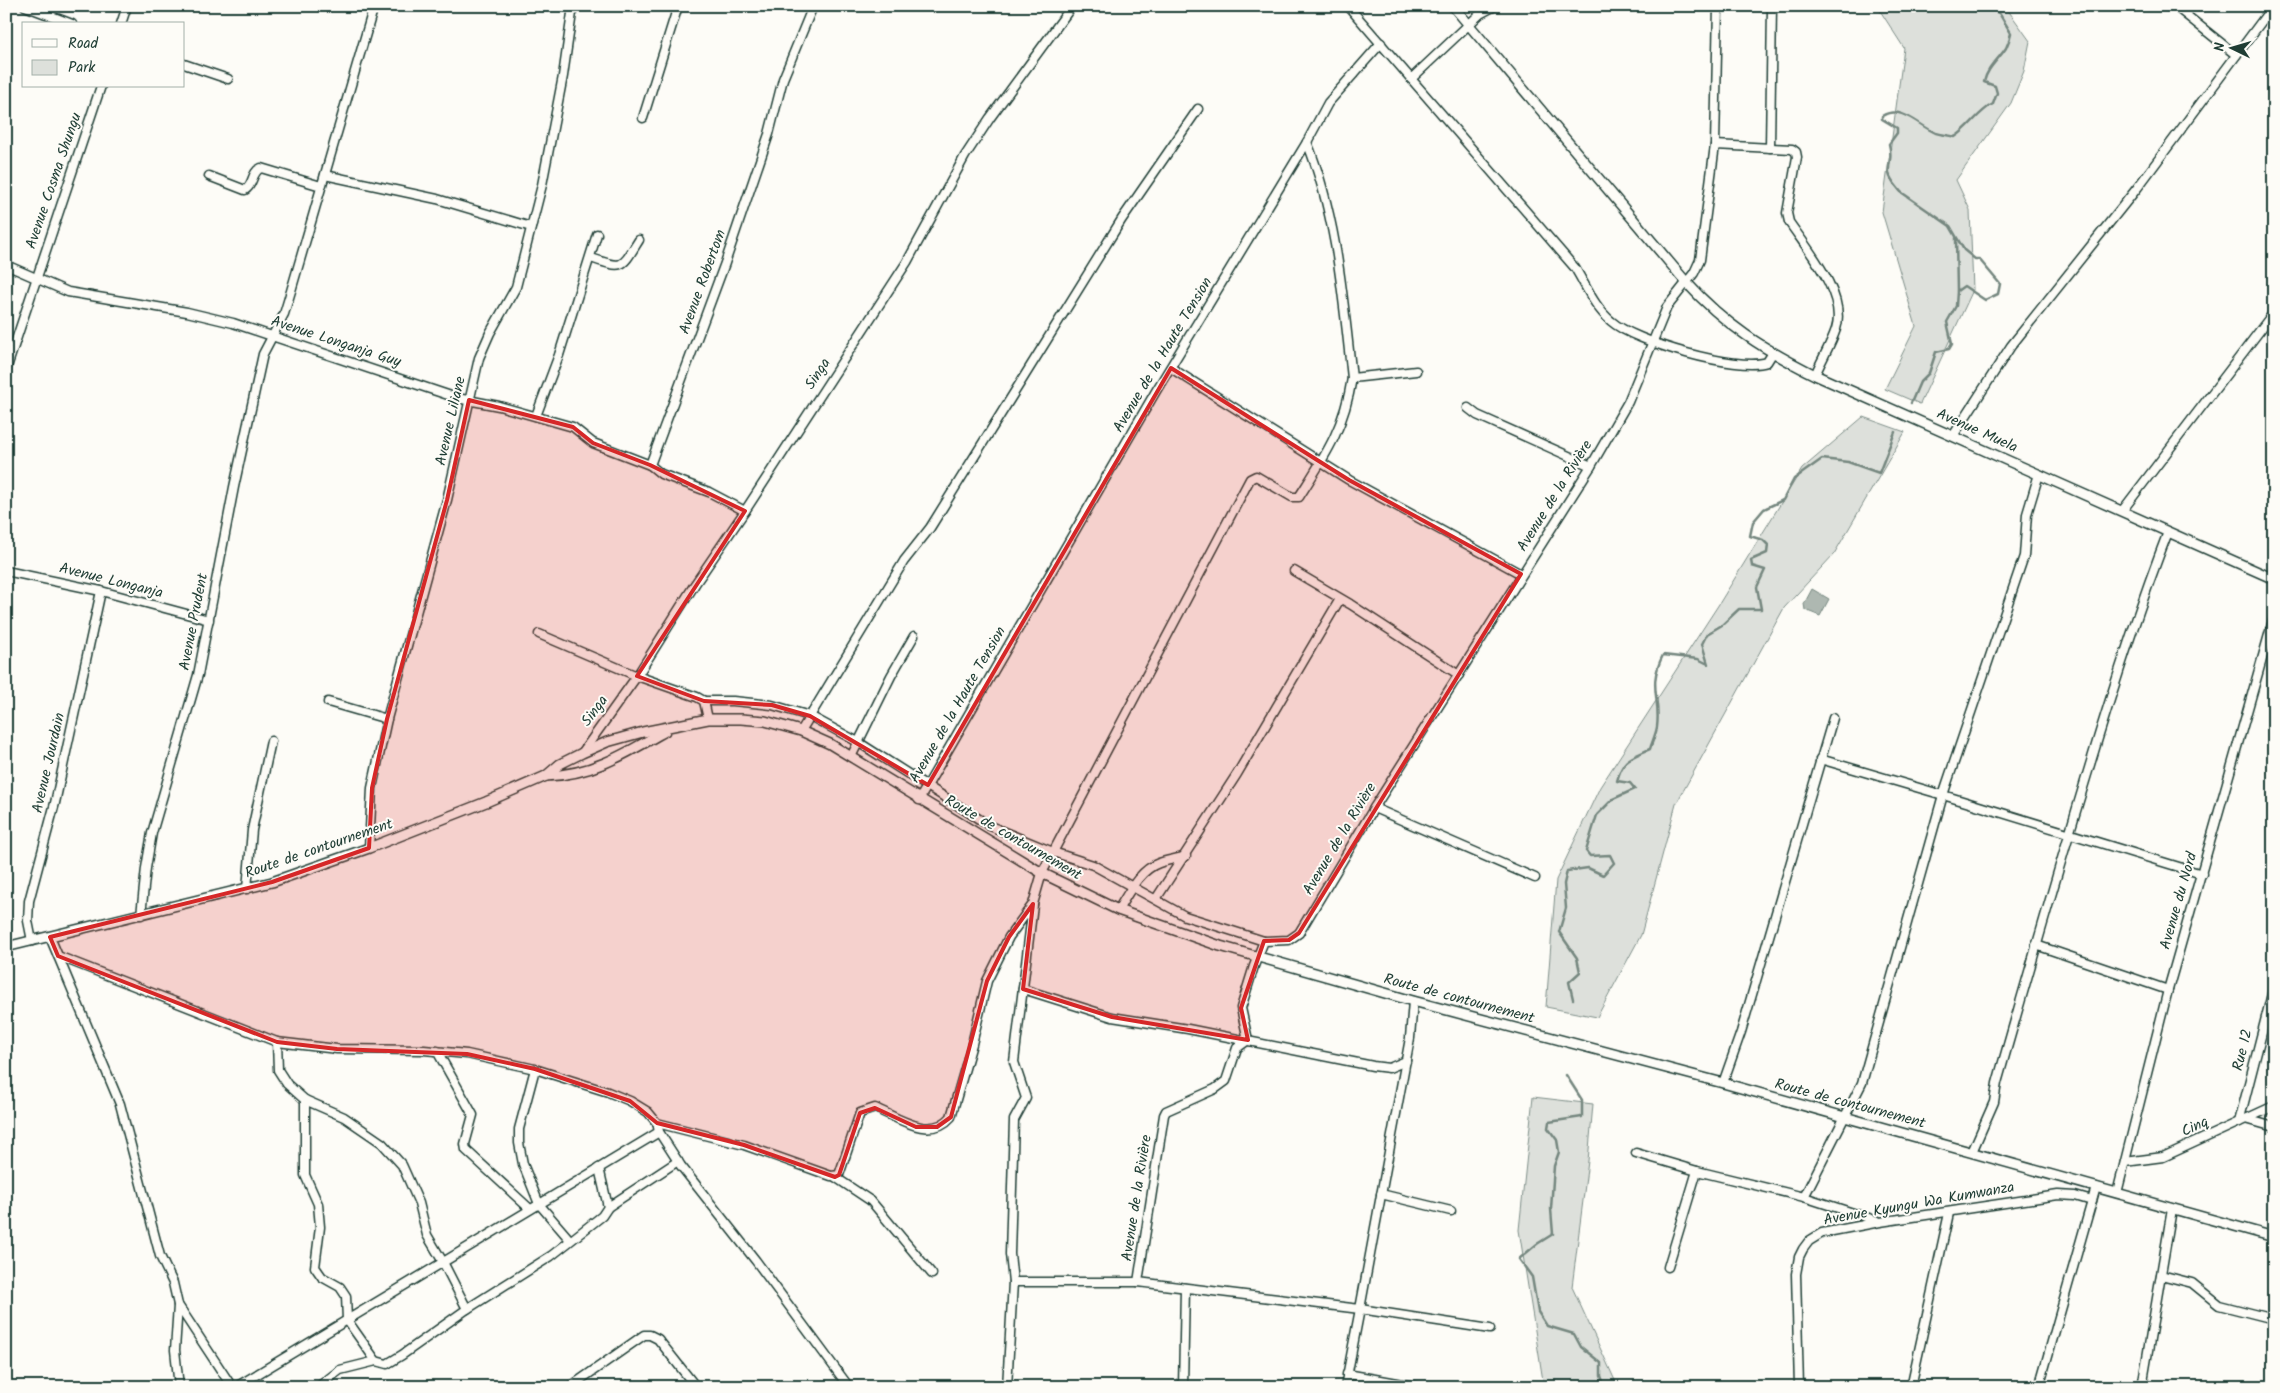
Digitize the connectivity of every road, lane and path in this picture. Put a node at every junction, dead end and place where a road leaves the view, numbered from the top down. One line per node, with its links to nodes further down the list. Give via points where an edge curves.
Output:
1 (25, 6): 15 (street)
2 (127, 6): 16 (street)
3 (374, 6): 29 (street, Avenue Prudent)
4 (573, 6): 32 (street, Avenue Liliane, via 542,185)
5 (678, 6): 25 (street)
6 (813, 6): 53 (street, Avenue Robertom, via 783,79 769,134 726,263)
7 (1072, 6): 56 (street, Singa, via 965,156 907,262)
8 (1348, 6): 18 (street)
9 (1453, 6): 17 (street)
10 (1495, 6): 17 (street)
11 (1718, 6): 27 (street, Avenue de la Rivière)
12 (1772, 6): 28 (street)
13 (2175, 6): 19 (street)
14 (2273, 6): 19 (street)
15 (67, 22)
16 (123, 22)
17 (1468, 25): 22 (street); 38 (street, Avenue Muela)
18 (1381, 43): 22 (street); 26 (street, Avenue de la Haute Tension, via 1328,103)
19 (2236, 56): 51 (street, via 2138,187 2011,346)
20 (185, 64): 21 (street)
21 (228, 79)
22 (1411, 79): 41 (street, via 1575,268 1602,313 1613,324)
23 (100, 88): 37 (street, Avenue Cosma Shungu)
24 (1198, 109): 73 (street, via 1122,219 930,528 904,561)
25 (643, 118)
26 (1307, 142): 43 (street, Avenue de la Haute Tension); 47 (street, via 1320,177 1338,255)
27 (1715, 145): 28 (street); 38 (street, Avenue de la Rivière, via 1700,260)
28 (1770, 148): 46 (street, via 1796,152 1787,213 1835,295 1839,314 1836,329)
29 (325, 175): 31 (street, Avenue Prudent); 32 (street, via 437,199)
30 (209, 176): 31 (street, via 245,190 261,168)
31 (321, 186): 40 (street, Avenue Prudent, via 289,297)
32 (531, 227): 48 (street, Avenue Liliane, via 516,287 479,358)
33 (597, 234): 35 (street)
34 (639, 240): 35 (street, via 621,266)
35 (591, 258): 50 (street, via 560,355)
36 (6, 265): 37 (street, Avenue Longanja Guy)
37 (36, 278): 40 (street, Avenue Longanja Guy, via 68,292 187,312); 44 (street, Avenue Cosma Shungu)
38 (1686, 282): 41 (street, Avenue de la Rivière, via 1667,307); 42 (street, Avenue Muela, via 1720,316)
39 (2274, 312): 57 (street)
40 (273, 336): 48 (street, Avenue Longanja Guy); 66 (street, Avenue Prudent, via 263,354)
41 (1654, 342): 42 (street, via 1736,364 1759,365 1767,362); 54 (street, Avenue de la Rivière, via 1628,402)
42 (1772, 354): 46 (street, Avenue Muela)
43 (1170, 368): 52 (street); 85 (street, Avenue de la Haute Tension)
44 (6, 370)
45 (1416, 371): 47 (street)
46 (1815, 374): 51 (street, Avenue Muela)
47 (1352, 378): 52 (street, via 1337,435)
48 (469, 400): 50 (street, Avenue Longanja Guy); 75 (street, Avenue Liliane, via 447,500)
49 (1468, 408): 54 (street, via 1476,415)
50 (536, 416): 53 (street, Avenue Longanja Guy, via 573,427 593,443)
51 (1953, 436): 55 (street, Avenue Muela)
52 (1321, 463): 61 (street); 91 (street, via 1296,498 1256,476 1250,479)
53 (650, 465): 56 (street, via 661,474 714,494)
54 (1592, 466): 61 (street, Avenue de la Rivière)
55 (2039, 474): 57 (street, Avenue Muela); 86 (street, via 2027,514 2024,556)
56 (745, 511): 70 (street, Singa)
57 (2122, 511): 58 (street, Avenue Muela)
58 (2168, 532): 62 (street, Avenue Muela); 89 (street, via 2132,628)
59 (6, 571): 63 (street, Avenue Longanja)
60 (1294, 571): 64 (street)
61 (1521, 574): 69 (street, Avenue de la Rivière)
62 (2274, 578)
63 (101, 591): 66 (street, Avenue Longanja); 103 (street, Avenue Jourdain, via 55,803 29,901)
64 (1340, 598): 69 (street); 92 (street)
65 (2274, 617): 94 (street, Avenue du Nord)
66 (209, 620): 101 (street, Avenue Prudent, via 198,675 152,833)
67 (539, 634): 70 (street)
68 (914, 636): 80 (street)
69 (1459, 675): 88 (street, Avenue de la Rivière)
70 (637, 676): 71 (street); 81 (street, Singa)
71 (704, 701): 73 (street, Avenue de la Rivière, via 772,705); 76 (street)
72 (328, 702): 75 (street)
73 (810, 716): 78 (street); 80 (street, Avenue de la Rivière)
74 (1833, 718): 83 (street)
75 (387, 719): 90 (street, Avenue Liliane, via 372,788)
76 (708, 719): 77 (street, Route de contournement); 78 (street, Route de contournement, via 765,721)
77 (672, 727): 81 (street, Route de contournement, via 634,734); 84 (street, Route de contournement, via 615,760 588,770)
78 (801, 731): 82 (street, Route de contournement)
79 (270, 741): 97 (street, via 252,830)
80 (858, 742): 82 (street); 85 (street, Avenue de la Rivière)
81 (582, 752): 84 (street, Route de contournement)
82 (851, 757): 87 (street, Route de contournement)
83 (1820, 759): 86 (street); 118 (street)
84 (546, 776): 90 (street, Route de contournement)
85 (928, 785): 87 (street, Avenue de la Haute Tension); 91 (street, Avenue de la Rivière, via 990,826)
86 (1943, 795): 89 (street); 121 (street, via 1862,1084)
87 (918, 800): 93 (street, Route de contournement)
88 (1374, 808): 95 (street); 104 (street, Avenue de la Rivière, via 1299,932 1289,940)
89 (2069, 833): 94 (street); 105 (street)
90 (369, 848): 97 (street, Route de contournement)
91 (1053, 852): 93 (street); 96 (street, Avenue de la Rivière, via 1093,865)
92 (1186, 856): 96 (street, via 1157,864); 98 (street)
93 (1042, 873): 99 (street); 100 (street, Route de contournement)
94 (2202, 874): 111 (street, Avenue du Nord)
95 (1535, 878)
96 (1133, 886): 98 (street, Avenue de la Rivière); 100 (street)
97 (247, 889): 101 (street, Route de contournement)
98 (1156, 899): 104 (street, Avenue de la Rivière, via 1185,916)
99 (1033, 904): 110 (street); 132 (street, via 1010,937 987,981 951,1117 937,1127 916,1127 875,1108 860,1113 839,1175)
100 (1118, 910): 108 (street, Route de contournement)
101 (141, 915): 102 (street, Route de contournement)
102 (50, 937): 103 (street, Route de contournement); 107 (street)
103 (32, 941): 106 (street, Route de contournement)
104 (1264, 941): 108 (street)
105 (2036, 945): 111 (street); 126 (street, via 1994,1102)
106 (6, 947)
107 (58, 956): 114 (street); 154 (street, via 120,1104 160,1256 173,1283)
108 (1257, 957): 112 (street, Route de contournement); 113 (street, via 1240,1008)
109 (2274, 986): 122 (street, Rue 12)
110 (1023, 989): 113 (street, via 1112,1017); 151 (street, via 1014,1062 1026,1098 1014,1120 1010,1254)
111 (2168, 990): 129 (street, Avenue du Nord)
112 (1413, 1001): 116 (street); 118 (street, Route de contournement)
113 (1248, 1040): 116 (street, via 1388,1068); 152 (street, Avenue de la Rivière, via 1238,1048 1226,1081 1166,1111 1164,1115)
114 (277, 1042): 115 (street, via 337,1050); 119 (street, via 278,1070 287,1084)
115 (437, 1051): 117 (street); 140 (street, via 474,1115 466,1150)
116 (1406, 1061): 135 (street)
117 (535, 1069): 123 (street, via 630,1101 648,1112); 138 (street, via 519,1129 519,1144 523,1164)
118 (1723, 1084): 121 (street, Route de contournement)
119 (305, 1100): 147 (street, via 344,1117 382,1143 402,1165 419,1204 427,1235); 158 (street, via 305,1175 318,1204 320,1227 315,1267 322,1277 340,1287 346,1296)
120 (2274, 1106): 122 (street, Cinq)
121 (1845, 1117): 126 (street, Route de contournement); 136 (street)
122 (2242, 1121): 124 (street); 129 (street, Cinq, via 2163,1157)
123 (657, 1123): 125 (street); 132 (street, via 744,1146)
124 (2274, 1127)
125 (659, 1132): 128 (street); 130 (street)
126 (1972, 1152): 133 (street, Route de contournement)
127 (1636, 1153): 131 (street)
128 (678, 1161): 139 (street); 168 (street)
129 (2125, 1162): 134 (street, Avenue du Nord)
130 (599, 1168): 138 (street); 139 (street)
131 (1697, 1171): 136 (street); 148 (street)
132 (835, 1177): 149 (street, via 871,1201)
133 (2096, 1188): 134 (street, Route de contournement); 137 (street)
134 (2117, 1193): 141 (street, Route de contournement)
135 (1381, 1194): 142 (street); 156 (street)
136 (1804, 1197): 144 (street)
137 (2092, 1202): 143 (street, Avenue Kyungu Wa Kumwanza, via 2058,1195); 175 (street)
138 (539, 1204): 140 (street); 146 (street)
139 (608, 1207): 146 (street, via 602,1216)
140 (530, 1209): 147 (street)
141 (2172, 1209): 145 (street, Route de contournement); 150 (street)
142 (1450, 1211)
143 (1949, 1213): 144 (street, Avenue Kyungu Wa Kumwanza); 174 (street)
144 (1880, 1222): 173 (street, Avenue Kyungu Wa Kumwanza, via 1822,1233 1809,1241 1799,1257 1796,1274)
145 (2274, 1237)
146 (570, 1240): 155 (street, via 551,1256)
147 (444, 1262): 155 (street); 158 (street)
148 (1668, 1267)
149 (932, 1274)
150 (2161, 1274): 157 (street, via 2192,1283 2219,1305); 176 (street)
151 (1013, 1282): 152 (street, Avenue de la Rivière); 169 (street)
152 (1138, 1282): 153 (street)
153 (1185, 1288): 156 (street); 170 (street)
154 (178, 1306): 162 (street, via 175,1350); 163 (street)
155 (467, 1309): 160 (street, via 402,1355 386,1364)
156 (1360, 1309): 159 (street); 161 (street)
157 (2274, 1319)
158 (347, 1320): 160 (street); 164 (street)
159 (1490, 1330)
160 (376, 1361): 165 (street, via 340,1370)
161 (1347, 1374): 171 (street); 172 (street)
162 (180, 1387)
163 (232, 1387)
164 (236, 1387)
165 (318, 1387)
166 (570, 1387): 167 (street, via 644,1335 650,1335 658,1339)
167 (696, 1387)
168 (849, 1387)
169 (1007, 1387)
170 (1183, 1387)
171 (1344, 1387)
172 (1420, 1387)
173 (1799, 1387)
174 (1911, 1387)
175 (2038, 1387)
176 (2142, 1387)

